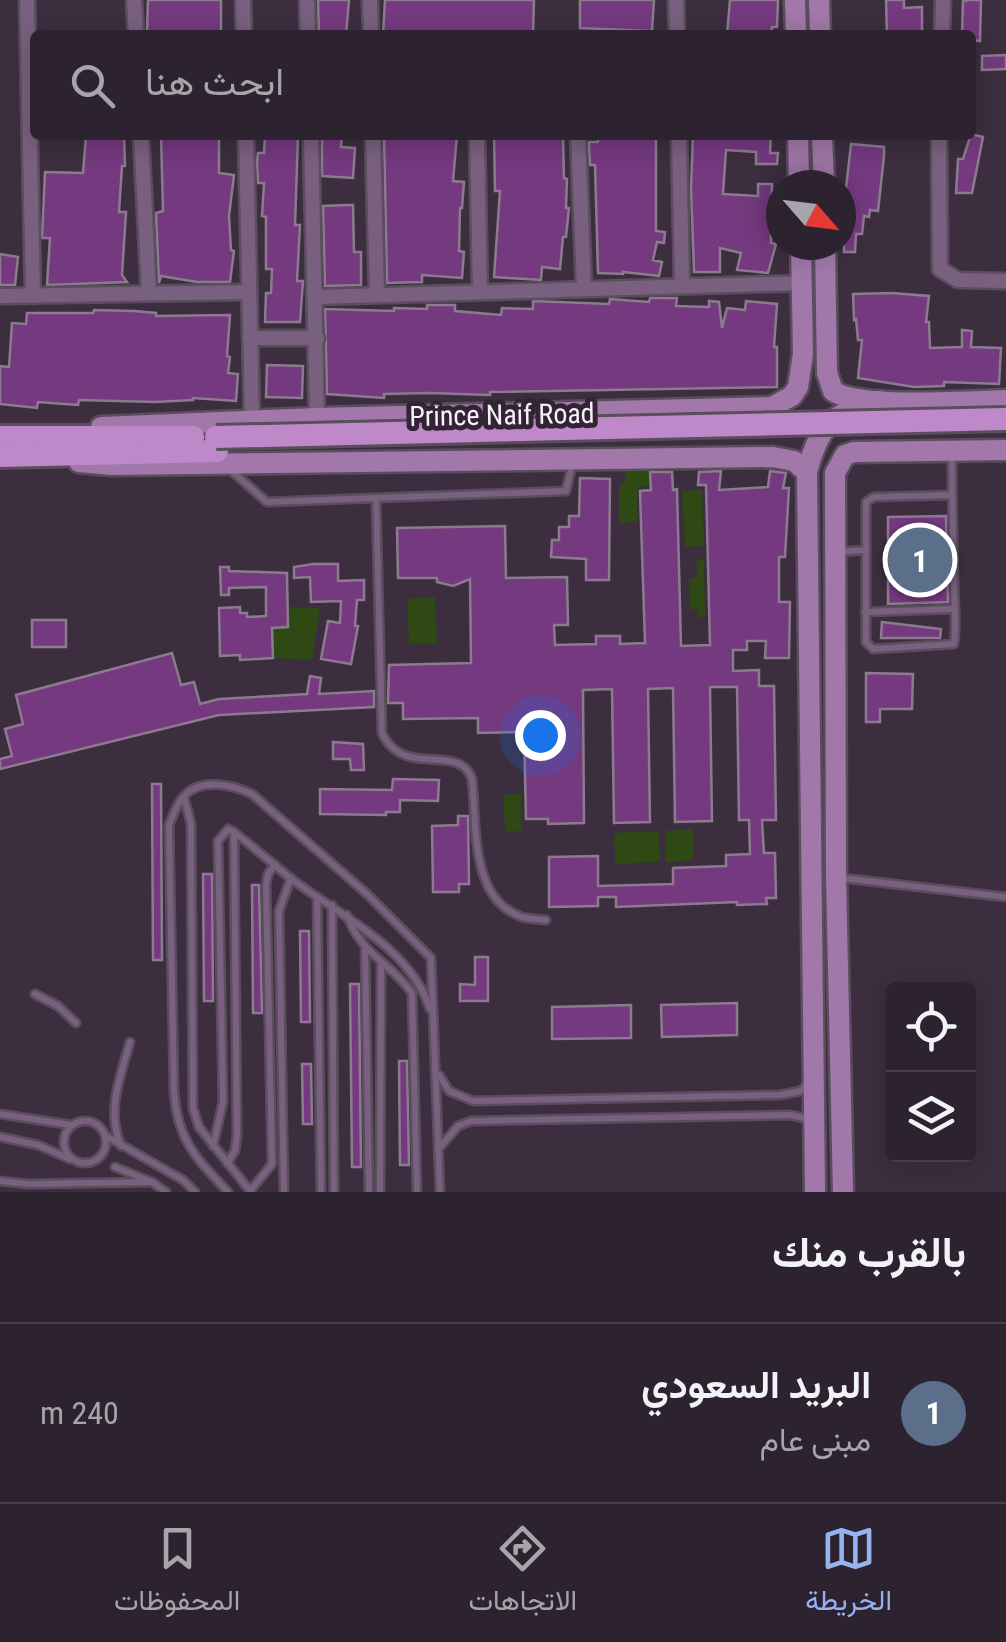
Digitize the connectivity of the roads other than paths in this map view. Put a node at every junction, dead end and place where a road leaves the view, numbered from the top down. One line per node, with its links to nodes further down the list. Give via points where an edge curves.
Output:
1 (27, 0): 41 (street)
2 (134, 0): 10 (street)
3 (243, 0): 11 (street)
4 (307, 0): 12 (street)
5 (370, 0): 13 (street)
6 (676, 0): 14 (street)
7 (795, 0): 15 (street)
8 (819, 0): 16 (street)
9 (943, 0): 17 (street)
10 (136, 30)
11 (244, 30)
12 (308, 30)
13 (371, 30)
14 (677, 30)
15 (796, 30)
16 (820, 30)
17 (942, 30)
18 (141, 140): 38 (street)
19 (246, 140): 36 (street)
20 (311, 140): 42 (street)
21 (373, 140): 39 (street)
22 (477, 140): 37 (street)
23 (578, 140): 35 (street)
24 (679, 140): 34 (street)
25 (798, 140): 28 (street)
26 (822, 140): 29 (street)
27 (939, 140): 32 (street, via 940,269 958,280)
28 (799, 170)
29 (823, 170)
30 (801, 260): 33 (street)
31 (826, 260): 45 (street)
32 (1006, 281)
33 (802, 283): 34 (street); 49 (street, via 803,354 792,396 772,407)
34 (682, 285): 35 (street)
35 (584, 288): 37 (street)
36 (248, 292): 38 (street); 43 (street)
37 (480, 292): 39 (street)
38 (148, 293): 41 (street)
39 (378, 295): 42 (street)
40 (0, 296): 41 (street)
41 (33, 296)
42 (316, 298): 44 (street)
43 (250, 338): 44 (street); 52 (street)
44 (317, 338): 50 (street)
45 (830, 385): 47 (street, via 845,398); 62 (street, via 809,434)
46 (1006, 400): 48 (street)
47 (879, 401): 48 (street); 64 (street, via 833,418)
48 (933, 401): 59 (street, via 896,411 886,424 893,441)
49 (690, 410): 50 (street); 61 (street, via 746,423 749,436 741,450)
50 (317, 418): 52 (street)
51 (1006, 419): 56 (main road, Prince Naif Road, bridge)
52 (252, 421): 55 (street, via 99,428)
53 (1006, 432): 56 (main road, Prince Naif Road)
54 (0, 437): 55 (main road, Prince Naif Road)
55 (40, 446): 56 (main road, Prince Naif Road); 60 (main road, Prince Naif Road)
56 (218, 450): 63 (street); 66 (lane, via 267,502)
57 (952, 450): 58 (street); 59 (street); 65 (lane)
58 (1006, 450)
59 (926, 451): 68 (street, via 845,456 835,474)
60 (0, 456)
61 (712, 457): 62 (street); 63 (street)
62 (773, 457): 64 (street, via 794,461)
63 (574, 459): 66 (lane, via 566,490)
64 (806, 472): 88 (street)
65 (952, 495): 67 (lane, via 868,498); 69 (lane)
66 (376, 498): 80 (lane, via 382,732 402,756 468,767 484,879 504,906)
67 (866, 550): 68 (lane); 70 (lane)
68 (834, 552): 75 (street)
69 (954, 609): 70 (lane); 70 (lane, via 954,644 873,649 866,642)
70 (864, 612)
71 (183, 796): 84 (lane, via 216,785 252,794 366,893 432,958); 95 (lane, via 191,824 193,1108); 104 (lane, via 170,825 176,1118 197,1159)
72 (234, 832): 73 (lane); 95 (lane, via 218,840 223,1102); 98 (lane, via 237,1135)
73 (276, 865): 74 (lane); 105 (lane, via 266,886 272,1164)
74 (291, 878): 76 (lane); 106 (lane, via 279,911)
75 (836, 878): 77 (lane); 114 (street)
76 (317, 896): 78 (lane); 107 (lane)
77 (1006, 897)
78 (332, 905): 79 (lane); 108 (lane)
79 (347, 914): 81 (lane); 84 (lane, via 422,986)
80 (546, 920)
81 (365, 949): 82 (lane); 109 (lane)
82 (381, 964): 110 (lane); 111 (lane, via 412,993)
83 (35, 994): 85 (lane)
84 (434, 1020): 87 (lane)
85 (76, 1023)
86 (130, 1042): 94 (lane, via 114,1100 113,1127)
87 (437, 1073): 88 (lane, via 449,1091 474,1101 780,1095 801,1091); 96 (lane)
88 (812, 1074): 92 (street)
89 (0, 1114): 90 (lane)
90 (71, 1125): 91 (lane, via 88,1120); 97 (lane, via 64,1136)
91 (106, 1136): 94 (lane); 97 (lane, via 97,1160)
92 (814, 1136): 96 (lane, via 804,1118 790,1114 470,1121); 113 (street)
93 (0, 1137): 97 (lane)
94 (121, 1146): 103 (lane)
95 (212, 1146): 98 (lane)
96 (441, 1147): 112 (lane)
97 (73, 1160)
98 (228, 1164): 105 (lane)
99 (115, 1168): 101 (lane)
100 (0, 1180): 101 (lane)
101 (152, 1182): 102 (lane)
102 (166, 1192)
103 (195, 1192)
104 (228, 1192)
105 (251, 1192)
106 (284, 1192)
107 (320, 1192)
108 (334, 1192)
109 (369, 1192)
110 (380, 1192)
111 (417, 1192)
112 (440, 1192)
113 (815, 1192)
114 (843, 1192)

